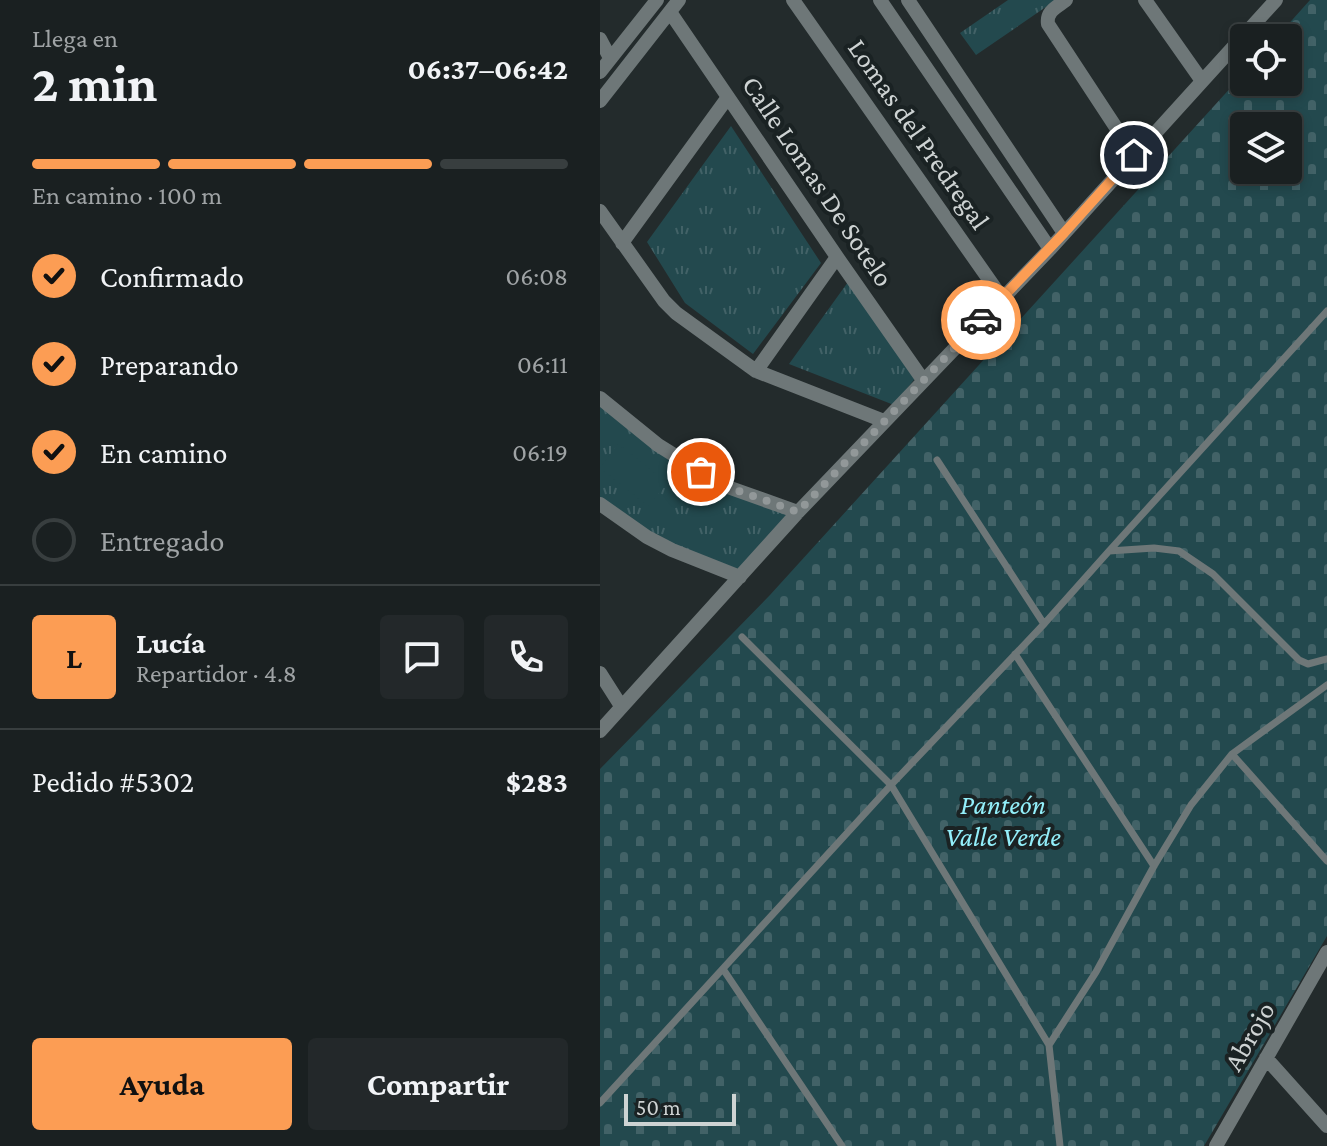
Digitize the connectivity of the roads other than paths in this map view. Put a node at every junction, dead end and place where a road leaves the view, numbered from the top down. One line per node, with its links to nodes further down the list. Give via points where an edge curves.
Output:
1 (657, 0): 10 (street)
2 (793, 0): 21 (street, Lomas del Predregal)
3 (880, 0): 19 (street)
4 (908, 0): 17 (street)
5 (1066, 0): 15 (street, via 1050,11 1048,24)
6 (1145, 0): 12 (street)
7 (1267, 4): 12 (street)
8 (675, 6): 13 (street, Calle Lomas De Sotelo); 14 (street)
9 (600, 39): 10 (street)
10 (610, 58): 11 (street)
11 (600, 72)
12 (1202, 81): 15 (street)
13 (728, 97): 18 (street); 20 (street, Calle Lomas De Sotelo)
14 (600, 101)
15 (1134, 155): 17 (street)
16 (600, 211): 18 (street)
17 (1064, 233): 19 (street)
18 (622, 243): 23 (street, via 676,313)
19 (1050, 249): 21 (street)
20 (837, 257): 23 (street); 24 (street, Calle Lomas De Sotelo)
21 (1002, 298): 24 (street)
22 (1327, 311): 30 (lane)
23 (756, 371): 26 (street)
24 (923, 380): 26 (street)
25 (600, 398): 29 (street, via 658,445 722,485)
26 (884, 421): 29 (street)
27 (937, 460): 32 (lane)
28 (600, 504): 31 (street, via 647,537)
29 (798, 512): 31 (street)
30 (1109, 551): 32 (lane); 35 (lane, via 1179,551 1213,574 1299,660 1308,664)
31 (740, 577): 38 (street)
32 (1044, 624): 34 (lane)
33 (742, 637): 41 (lane)
34 (1015, 654): 41 (lane); 43 (lane)
35 (1327, 659)
36 (600, 673): 38 (street)
37 (1327, 685): 40 (lane)
38 (621, 706): 39 (street)
39 (600, 731)
40 (1232, 754): 42 (lane); 43 (lane, via 1191,805)
41 (891, 785): 45 (lane); 46 (lane)
42 (1326, 859)
43 (1154, 866): 46 (lane)
44 (1327, 952): 47 (street, Abrojo)
45 (723, 969): 48 (lane); 50 (lane)
46 (1049, 1045): 51 (lane)
47 (1266, 1058): 49 (street); 52 (street, Abrojo)
48 (600, 1103)
49 (1327, 1126)
50 (842, 1146)
51 (1060, 1146)
52 (1216, 1146)

